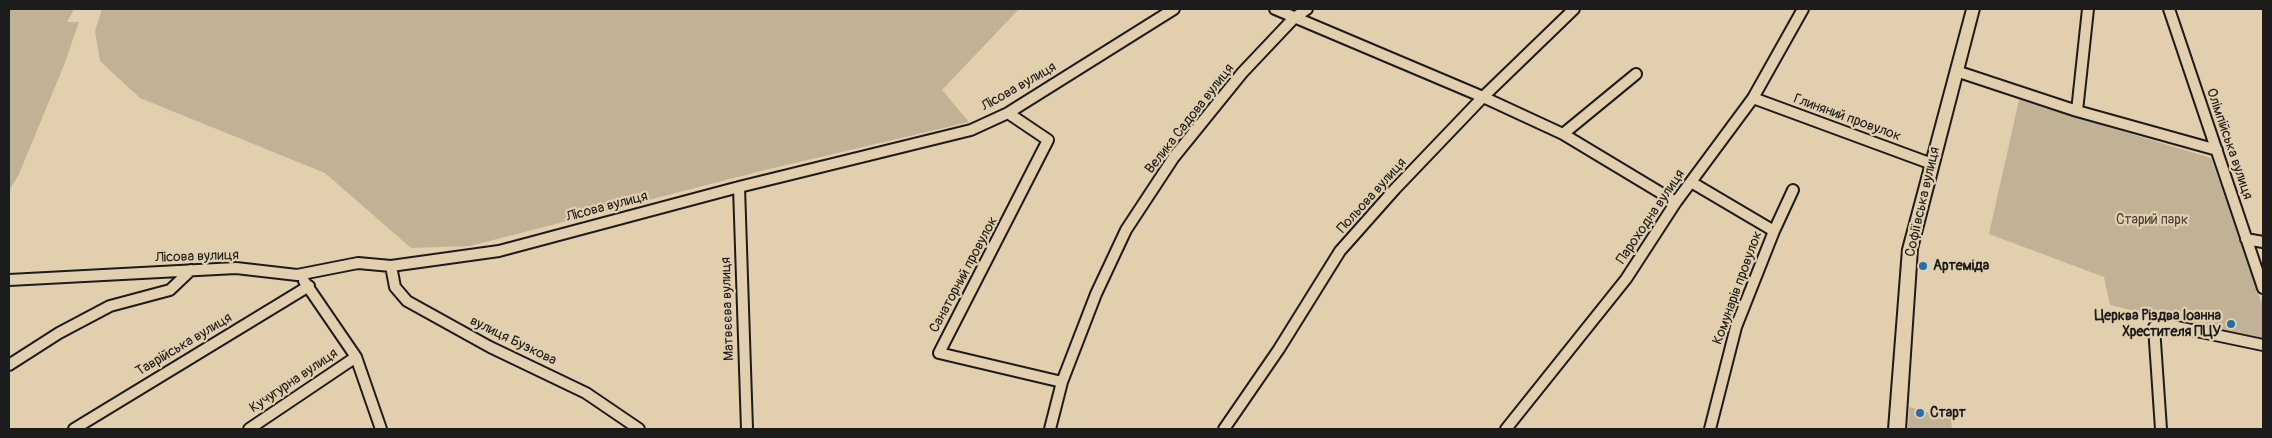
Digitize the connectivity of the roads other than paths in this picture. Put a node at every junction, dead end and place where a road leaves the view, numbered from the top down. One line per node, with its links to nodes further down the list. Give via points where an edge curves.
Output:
1 (1174, 9): 15 (street, Лісова вулиця)
2 (1275, 9): 9 (street)
3 (1307, 9): 9 (street, Велика Садова вулиця)
4 (1574, 9): 12 (street, Польова вулиця)
5 (1803, 9): 13 (street, Пароходна вулиця)
6 (1972, 9): 10 (street, Софіївська вулиця)
7 (2088, 9): 14 (street)
8 (2169, 9): 17 (street, Олімпійська вулиця)
9 (1294, 18): 12 (street); 35 (street, Велика Садова вулиця, via 1242,73 1174,157 1126,230 1096,294)
10 (1956, 71): 14 (street); 18 (street, Софіївська вулиця)
11 (1636, 74): 16 (street)
12 (1483, 97): 16 (street); 42 (street, Польова вулиця, via 1340,250)
13 (1753, 98): 18 (street, Глиняний провулок); 19 (street, Пароходна вулиця)
14 (2077, 111): 17 (street)
15 (1008, 114): 20 (street, Лісова вулиця, via 971,130); 35 (street, Санаторний провулок, via 1048,140 939,353)
16 (1563, 134): 22 (street)
17 (2217, 150): 24 (street, Олімпійська вулиця)
18 (1932, 164): 45 (street, Софіївська вулиця, via 1910,249)
19 (1690, 182): 22 (street, Пароходна вулиця); 23 (street)
20 (740, 187): 26 (street, Лісова вулиця, via 499,251); 40 (street, Матвєєва вулиця)
21 (1794, 190): 23 (street, Комунарів провулок)
22 (1676, 202): 43 (street, Пароходна вулиця, via 1626,279)
23 (1774, 231): 44 (street, Комунарів провулок, via 1736,326)
24 (2246, 239): 25 (street); 31 (street, Олімпійська вулиця)
25 (2263, 242)
26 (391, 266): 28 (street, Лісова вулиця, via 358,263); 39 (street, вулиця Бузкова, via 394,287 407,301 482,343 586,393)
27 (191, 270): 28 (street, Лісова вулиця, via 236,268); 29 (street, Лісова вулиця); 34 (street, via 170,290 110,306)
28 (297, 275): 30 (street)
29 (9, 280)
30 (309, 286): 33 (street); 36 (street, Таврійська вулиця)
31 (2263, 288)
32 (2263, 344): 46 (street, via 2158,323 2154,327)
33 (356, 357): 37 (street, Кучугурна вулиця); 38 (street)
34 (9, 365)
35 (1062, 382): 41 (street, Велика Садова вулиця)
36 (74, 429)
37 (249, 429)
38 (381, 429)
39 (639, 429)
40 (747, 429)
41 (1050, 429)
42 (1224, 429)
43 (1506, 429)
44 (1710, 429)
45 (1897, 429)
46 (2161, 429)

